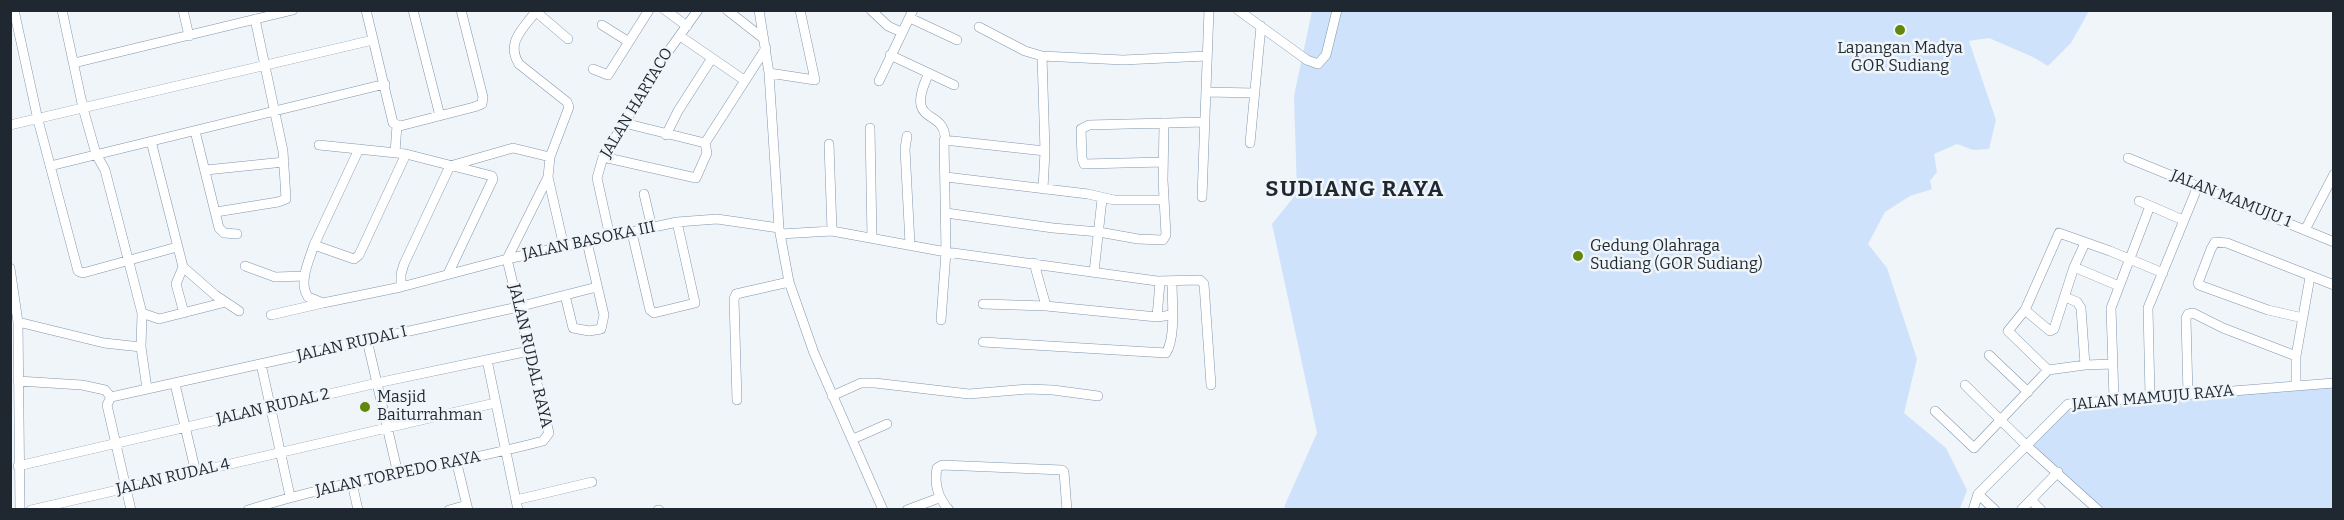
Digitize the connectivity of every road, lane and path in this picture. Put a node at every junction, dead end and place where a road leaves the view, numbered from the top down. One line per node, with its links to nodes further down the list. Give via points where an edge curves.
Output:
1 (14, 10): 51 (street)
2 (62, 10): 37 (street)
3 (183, 10): 26 (street)
4 (293, 10): 20 (street)
5 (366, 10): 29 (street)
6 (413, 10): 50 (street)
7 (461, 10): 50 (street, via 483,101 474,108)
8 (649, 10): 31 (street)
9 (665, 10): 22 (street)
10 (698, 10): 22 (street, JALAN HARTACO)
11 (727, 10): 32 (street)
12 (759, 10): 32 (street)
13 (800, 10): 40 (street, via 815,80)
14 (871, 10): 25 (street)
15 (1209, 10): 35 (street)
16 (1238, 10): 23 (street)
17 (1337, 10): 23 (street, via 1326,55 1318,64)
18 (536, 11): 28 (street); 72 (street, via 515,39 514,57 569,107)
19 (912, 14): 25 (street); 30 (street)
20 (255, 19): 26 (street); 38 (street)
21 (602, 25): 31 (street)
22 (687, 26): 27 (street, JALAN HARTACO)
23 (1261, 26): 47 (street)
24 (979, 27): 34 (street)
25 (901, 32): 33 (street)
26 (189, 36): 37 (street)
27 (680, 36): 36 (street); 53 (street, JALAN HARTACO)
28 (568, 39)
29 (373, 40): 38 (street); 44 (street)
30 (957, 40)
31 (629, 42): 39 (street, via 608,75)
32 (765, 44): 40 (street); 42 (street)
33 (890, 55): 41 (street); 43 (street)
34 (1042, 56): 35 (street, via 1123,60); 68 (street)
35 (1207, 56): 46 (street)
36 (712, 58): 42 (street); 59 (street)
37 (74, 63): 48 (street)
38 (266, 66): 48 (street); 49 (street)
39 (593, 69)
40 (769, 72): 97 (street)
41 (929, 73): 45 (street); 61 (street, via 920,100 925,114 944,129)
42 (744, 80): 63 (street)
43 (879, 81)
44 (385, 84): 49 (street); 56 (street)
45 (954, 85)
46 (1207, 92): 47 (street); 52 (street)
47 (1254, 93): 64 (street)
48 (83, 108): 51 (street); 70 (street)
49 (275, 112): 58 (street); 75 (street)
50 (440, 116): 56 (street)
51 (38, 120): 55 (street); 77 (street)
52 (1205, 122): 54 (street); 86 (street)
53 (624, 123): 59 (street); 73 (street, JALAN HARTACO)
54 (1164, 123): 76 (street); 76 (street, via 1089,125 1081,131 1084,164)
55 (10, 125)
56 (396, 125): 69 (street)
57 (870, 128): 103 (street)
58 (195, 131): 62 (street); 79 (street)
59 (666, 135): 63 (street)
60 (907, 136): 107 (street)
61 (945, 136)
62 (151, 141): 70 (street); 109 (street)
63 (705, 143): 73 (street, via 707,153 694,179)
64 (1250, 143)
65 (828, 144): 98 (street)
66 (319, 145): 67 (street)
67 (359, 148): 69 (street); 108 (street)
68 (1044, 151): 82 (street, via 944,140); 84 (street)
69 (395, 153): 71 (street)
70 (96, 154): 77 (street); 113 (street, via 105,170)
71 (406, 154): 78 (street); 108 (street, via 357,258)
72 (551, 154): 78 (street, via 513,148); 81 (street)
73 (603, 157): 102 (street, JALAN HARTACO, via 597,178)
74 (2127, 158): 83 (street, JALAN MAMUJU 1)
75 (284, 162): 79 (street); 91 (street, via 286,199)
76 (1163, 162): 88 (street)
77 (50, 166): 113 (street, via 78,271 83,273)
78 (450, 166): 122 (street, via 490,174 493,179); 130 (street, via 404,264)
79 (206, 170): 91 (street)
80 (2334, 174): 96 (street)
81 (548, 177): 110 (street); 112 (street)
82 (946, 177): 84 (street); 92 (street)
83 (2198, 186): 93 (street); 96 (street, JALAN MAMUJU 1)
84 (1043, 189): 87 (street)
85 (644, 194): 95 (street)
86 (1202, 197)
87 (1102, 199): 88 (street); 99 (street)
88 (1164, 200): 99 (street, via 1163,240)
89 (2139, 201): 90 (street)
90 (2150, 206): 93 (street); 114 (street)
91 (216, 213): 101 (street, via 222,231)
92 (946, 213): 99 (street); 111 (street)
93 (2183, 220): 121 (street)
94 (677, 222): 95 (street, JALAN BASOKA III); 97 (street, JALAN BASOKA III, via 717,219); 100 (street, via 694,303 654,313 650,310)
95 (652, 228): 100 (street, JALAN BASOKA III)
96 (2305, 230): 105 (street, JALAN MAMUJU 1)
97 (779, 231): 98 (street, JALAN BASOKA III); 125 (street)
98 (832, 231): 103 (street, JALAN BASOKA III)
99 (1099, 232): 120 (street)
100 (632, 233): 102 (street, JALAN BASOKA III)
101 (237, 234)
102 (610, 237): 104 (street, JALAN BASOKA III)
103 (872, 237): 107 (street, JALAN BASOKA III)
104 (587, 242): 110 (street, JALAN BASOKA III); 131 (street)
105 (2334, 242)
106 (2085, 243): 114 (street); 118 (street); 140 (street, via 2059,233)
107 (910, 244): 111 (street, JALAN BASOKA III)
108 (314, 245): 123 (street)
109 (177, 247): 113 (street); 117 (street)
110 (564, 247): 112 (street, JALAN BASOKA III)
111 (946, 252): 115 (street, JALAN BASOKA III); 148 (street)
112 (507, 259): 122 (street, JALAN BASOKA III); 139 (street, JALAN RUDAL RAYA)
113 (129, 260): 142 (street)
114 (2128, 260): 121 (street); 129 (street)
115 (1034, 263): 120 (street, JALAN BASOKA III); 138 (street)
116 (245, 266): 123 (street, via 275,277)
117 (183, 267): 134 (street); 143 (street, via 176,284)
118 (2074, 267): 129 (street); 133 (street)
119 (10, 268): 136 (street)
120 (1094, 272): 126 (street, JALAN BASOKA III)
121 (2163, 273): 173 (street, via 2147,312)
122 (448, 274): 130 (street, JALAN BASOKA III)
123 (305, 276): 135 (street, via 308,297)
124 (2310, 277): 128 (street); 147 (street); 147 (street, via 2215,242 2198,283 2268,310)
125 (789, 282): 171 (street); 176 (street, via 736,294)
126 (1160, 282): 127 (street, JALAN BASOKA III); 146 (street)
127 (1172, 282): 145 (street); 165 (street, JALAN BASOKA III, via 1200,279 1204,284)
128 (2334, 285)
129 (2119, 286): 157 (street, via 2111,308)
130 (401, 287): 135 (street, JALAN BASOKA III)
131 (597, 287): 132 (street, JALAN RUDAL I); 132 (street, via 604,315 603,326 597,330 573,328)
132 (565, 295): 139 (street, JALAN RUDAL I)
133 (2065, 297): 140 (street, via 2052,331); 159 (street, via 2081,308)
134 (226, 302): 141 (street); 143 (street)
135 (323, 303): 144 (street, JALAN BASOKA III)
136 (13, 304): 149 (street)
137 (983, 304): 138 (street)
138 (1046, 306): 146 (street)
139 (518, 307): 150 (street, JALAN RUDAL I); 153 (street, JALAN RUDAL RAYA)
140 (2025, 310): 160 (street, via 2008,332)
141 (239, 311)
142 (142, 313): 143 (street, via 159,319); 152 (street)
143 (184, 313)
144 (271, 315)
145 (1172, 315): 146 (street); 151 (street, via 1166,352)
146 (1156, 317)
147 (2303, 318): 155 (street)
148 (941, 320)
149 (18, 322): 152 (street, via 104,343); 161 (street)
150 (367, 340): 158 (street, JALAN RUDAL I); 162 (street)
151 (983, 342)
152 (141, 347): 168 (street)
153 (529, 351): 156 (street, JALAN RUDAL 2); 185 (street, JALAN RUDAL RAYA)
154 (1989, 355): 169 (street)
155 (2296, 356): 167 (street); 170 (street, via 2188,314)
156 (487, 360): 162 (street, JALAN RUDAL 2); 177 (street)
157 (2113, 363): 159 (street); 175 (street)
158 (261, 364): 164 (street, JALAN RUDAL I); 178 (street)
159 (2085, 364): 160 (street)
160 (2048, 370): 169 (street)
161 (18, 381): 174 (street, via 82,385 105,390); 181 (street)
162 (377, 383): 178 (street, JALAN RUDAL 2); 184 (street)
163 (2334, 383): 167 (street, JALAN MAMUJU RAYA)
164 (175, 384): 168 (street, JALAN RUDAL I); 183 (street)
165 (1211, 386)
166 (1965, 386): 180 (street)
167 (2296, 386): 170 (street, JALAN MAMUJU RAYA)
168 (147, 389): 174 (street, JALAN RUDAL I)
169 (2028, 392): 180 (street)
170 (2188, 394): 173 (street, JALAN MAMUJU RAYA)
171 (832, 396): 172 (street, via 861,383 875,382 969,394 1028,389); 186 (street)
172 (1098, 396)
173 (2150, 396): 175 (street, JALAN MAMUJU RAYA)
174 (109, 399): 187 (street)
175 (2114, 399): 188 (street, JALAN MAMUJU RAYA, via 2068,404)
176 (737, 400)
177 (495, 403): 184 (street, JALAN RUDAL 4); 189 (street)
178 (269, 408): 183 (street, JALAN RUDAL 2); 190 (street)
179 (1935, 411): 180 (street, via 1974,448)
180 (2001, 420): 188 (street)
181 (14, 421): 192 (street)
182 (887, 424): 186 (street)
183 (184, 428): 187 (street, JALAN RUDAL 2); 194 (street)
184 (387, 428): 190 (street, JALAN RUDAL 4); 195 (street)
185 (547, 437): 189 (street, JALAN TORPEDO RAYA)
186 (853, 439): 211 (street)
187 (116, 445): 192 (street, JALAN RUDAL 2); 198 (street)
188 (2027, 446): 193 (street); 199 (street, JALAN MAMUJU RAYA)
189 (506, 451): 191 (street, JALAN TORPEDO RAYA); 203 (street)
190 (280, 452): 194 (street, JALAN RUDAL 4); 200 (street)
191 (456, 460): 195 (street, JALAN TORPEDO RAYA); 204 (street)
192 (18, 466): 205 (street)
193 (2058, 472): 202 (street); 219 (street)
194 (196, 473): 198 (street, JALAN RUDAL 4)
195 (398, 474): 197 (street, JALAN TORPEDO RAYA)
196 (592, 482): 203 (street)
197 (352, 483): 200 (street, JALAN TORPEDO RAYA); 209 (street)
198 (126, 488): 206 (street, JALAN RUDAL 4); 207 (street)
199 (1978, 494): 215 (street); 216 (street)
200 (290, 496): 208 (street, JALAN TORPEDO RAYA)
201 (939, 498): 212 (street); 213 (street); 214 (street, via 936,475 942,465 1062,470)
202 (2031, 500): 217 (street); 218 (street)
203 (517, 505)
204 (467, 507): 210 (street)
205 (20, 510)
206 (31, 510)
207 (131, 510)
208 (248, 510)
209 (358, 510)
210 (449, 510)
211 (883, 510)
212 (907, 510)
213 (949, 510)
214 (1067, 510)
215 (1973, 510)
216 (1995, 510)
217 (2021, 510)
218 (2041, 510)
219 (2098, 510)

